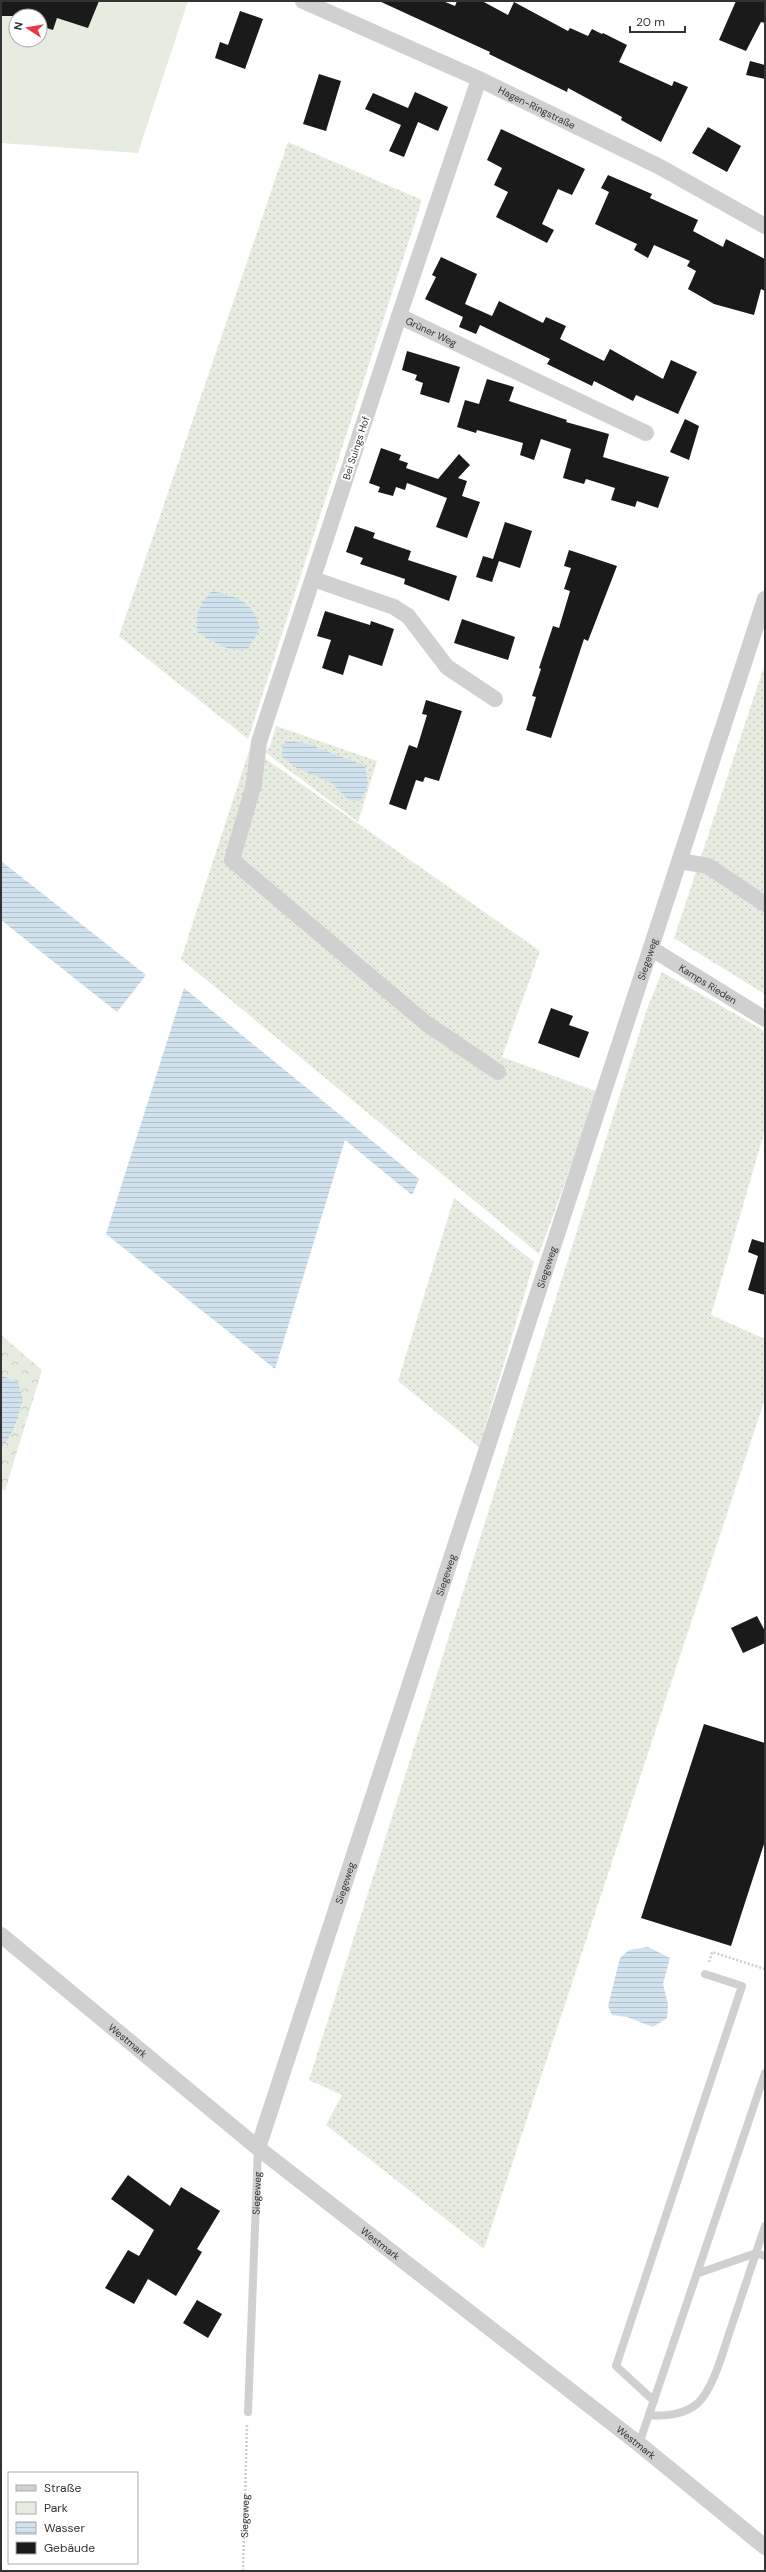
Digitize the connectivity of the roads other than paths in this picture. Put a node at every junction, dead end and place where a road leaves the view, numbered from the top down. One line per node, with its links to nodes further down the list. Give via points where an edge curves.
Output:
1 (303, 1): 2 (street, Hagen-Ringstraße)
2 (479, 79): 3 (street, Hagen-Ringstraße, via 660,167); 4 (street, Grüner Weg)
3 (765, 226)
4 (399, 316): 5 (street, Grüner Weg); 6 (street, Bei Suings Hof)
5 (646, 433)
6 (313, 579): 8 (street, via 399,610 408,616 447,667); 13 (street, Bei Suings Hof, via 259,742 254,784 232,860 427,1024)
7 (765, 599): 9 (street, Siegeweg)
8 (495, 699)
9 (680, 861): 10 (street, via 708,866); 11 (street, Siegeweg)
10 (765, 904)
11 (652, 949): 12 (street, Kamps Rieden); 17 (street, Siegeweg)
12 (765, 1019)
13 (498, 1072)
14 (1, 1935): 17 (street, Westmark)
15 (706, 1974): 22 (lane, via 742,1986 616,2366)
16 (765, 2073): 21 (lane)
17 (258, 2148): 23 (lane, Siegeweg); 25 (street, Westmark)
18 (765, 2226): 19 (lane)
19 (756, 2253): 20 (lane); 21 (lane); 24 (lane, via 719,2364 707,2391 698,2403 687,2410 660,2417)
20 (765, 2256)
21 (699, 2273): 22 (lane)
22 (654, 2401): 24 (lane)
23 (248, 2412)
24 (649, 2415): 25 (lane)
25 (640, 2444): 26 (street, Westmark)
26 (765, 2546)

